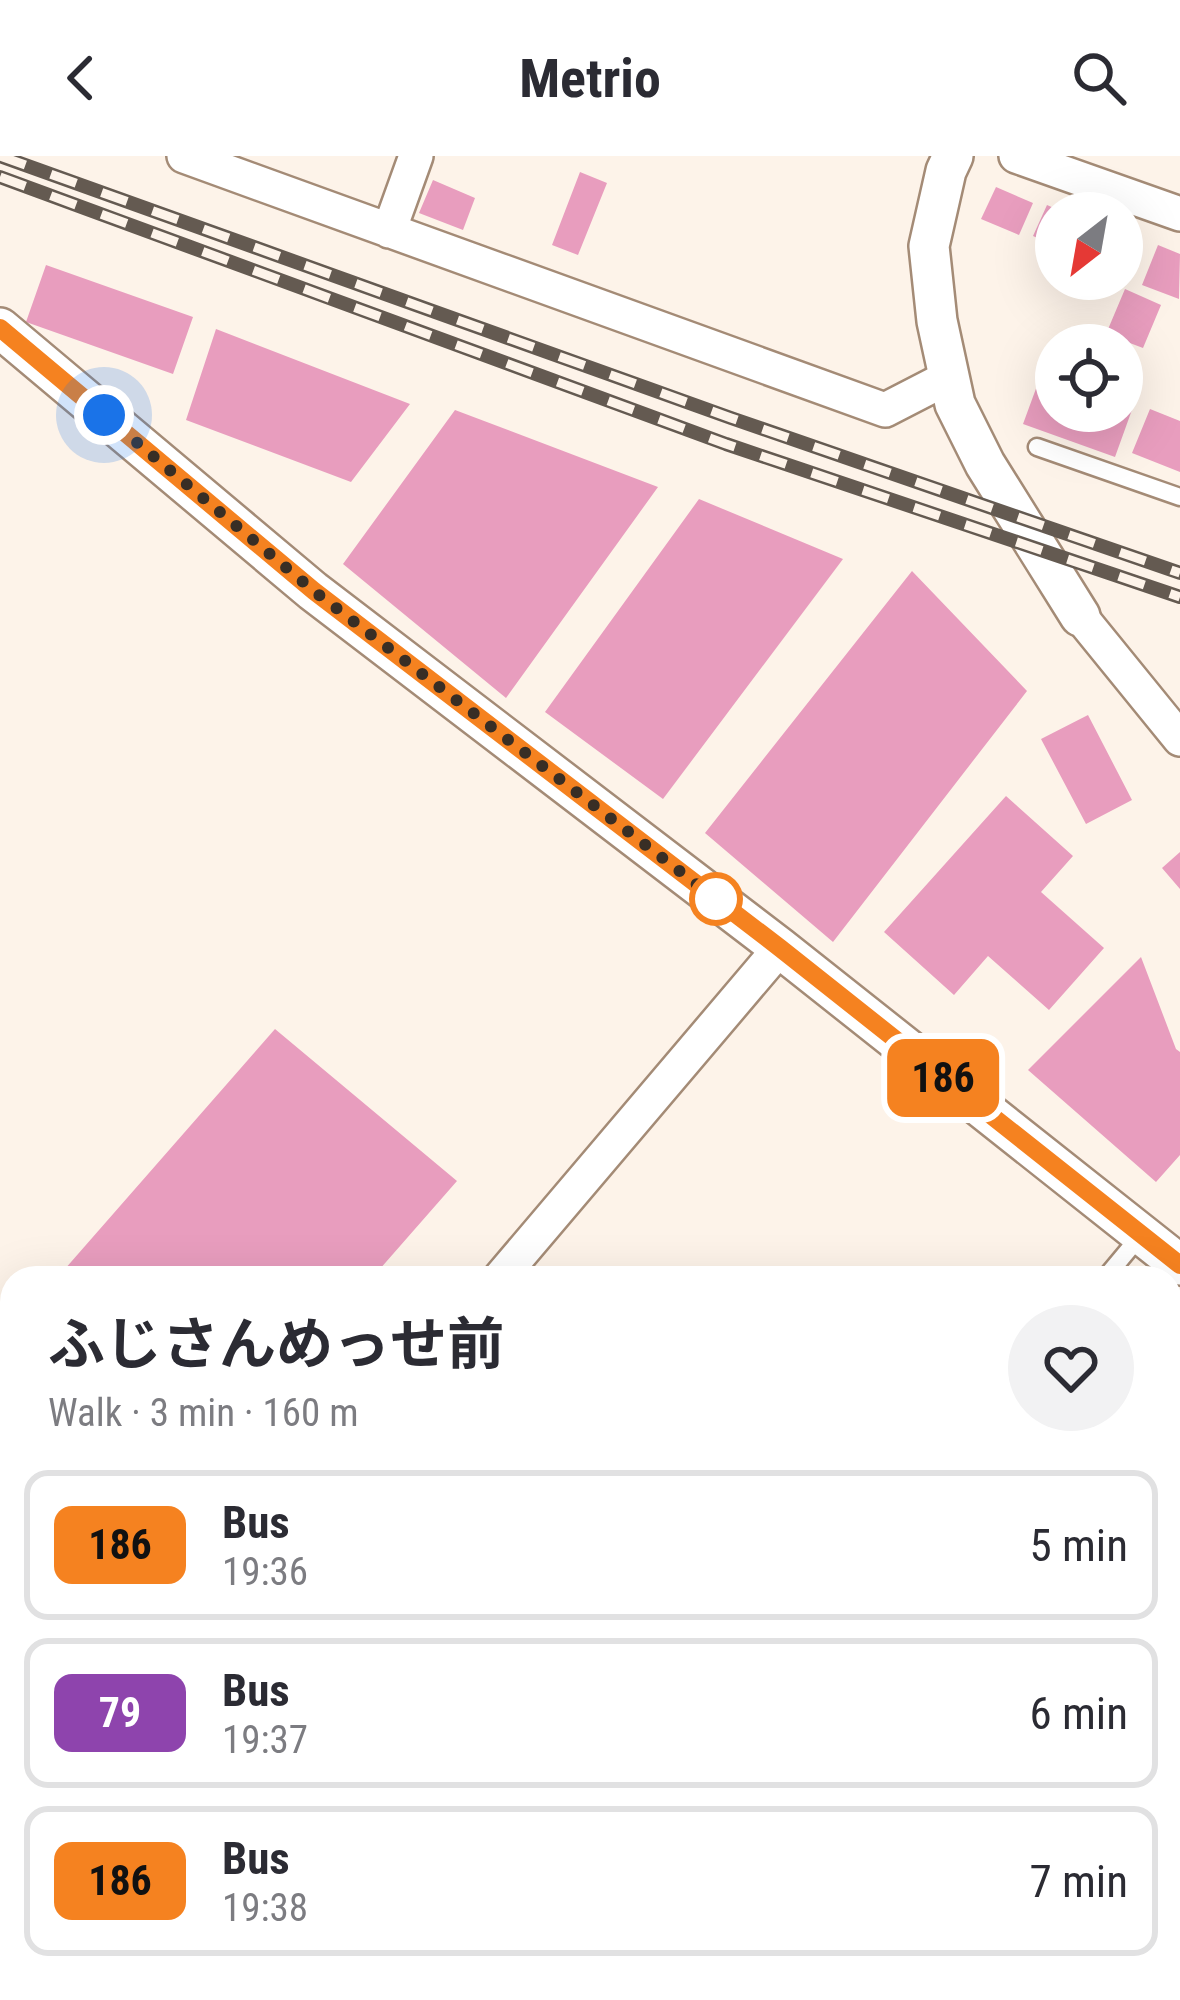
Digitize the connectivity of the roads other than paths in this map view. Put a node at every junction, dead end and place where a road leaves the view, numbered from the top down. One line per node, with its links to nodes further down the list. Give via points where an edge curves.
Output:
1 (184, 156): 6 (street)
2 (416, 156): 6 (street)
3 (953, 156): 8 (street, via 929,246)
4 (1016, 156): 5 (street)
5 (1180, 214)
6 (389, 231): 8 (street, via 885,410)
7 (0, 328): 15 (street, via 314,591)
8 (949, 377): 11 (street, via 986,464)
9 (1037, 447): 10 (lane)
10 (1180, 497)
11 (1080, 616): 12 (street)
12 (1126, 673): 13 (street); 14 (street)
13 (1180, 693)
14 (1180, 739)
15 (780, 948): 16 (street); 18 (street)
16 (1140, 1235): 17 (street); 19 (lane)
17 (1180, 1265)
18 (510, 1266)
19 (1115, 1266)

